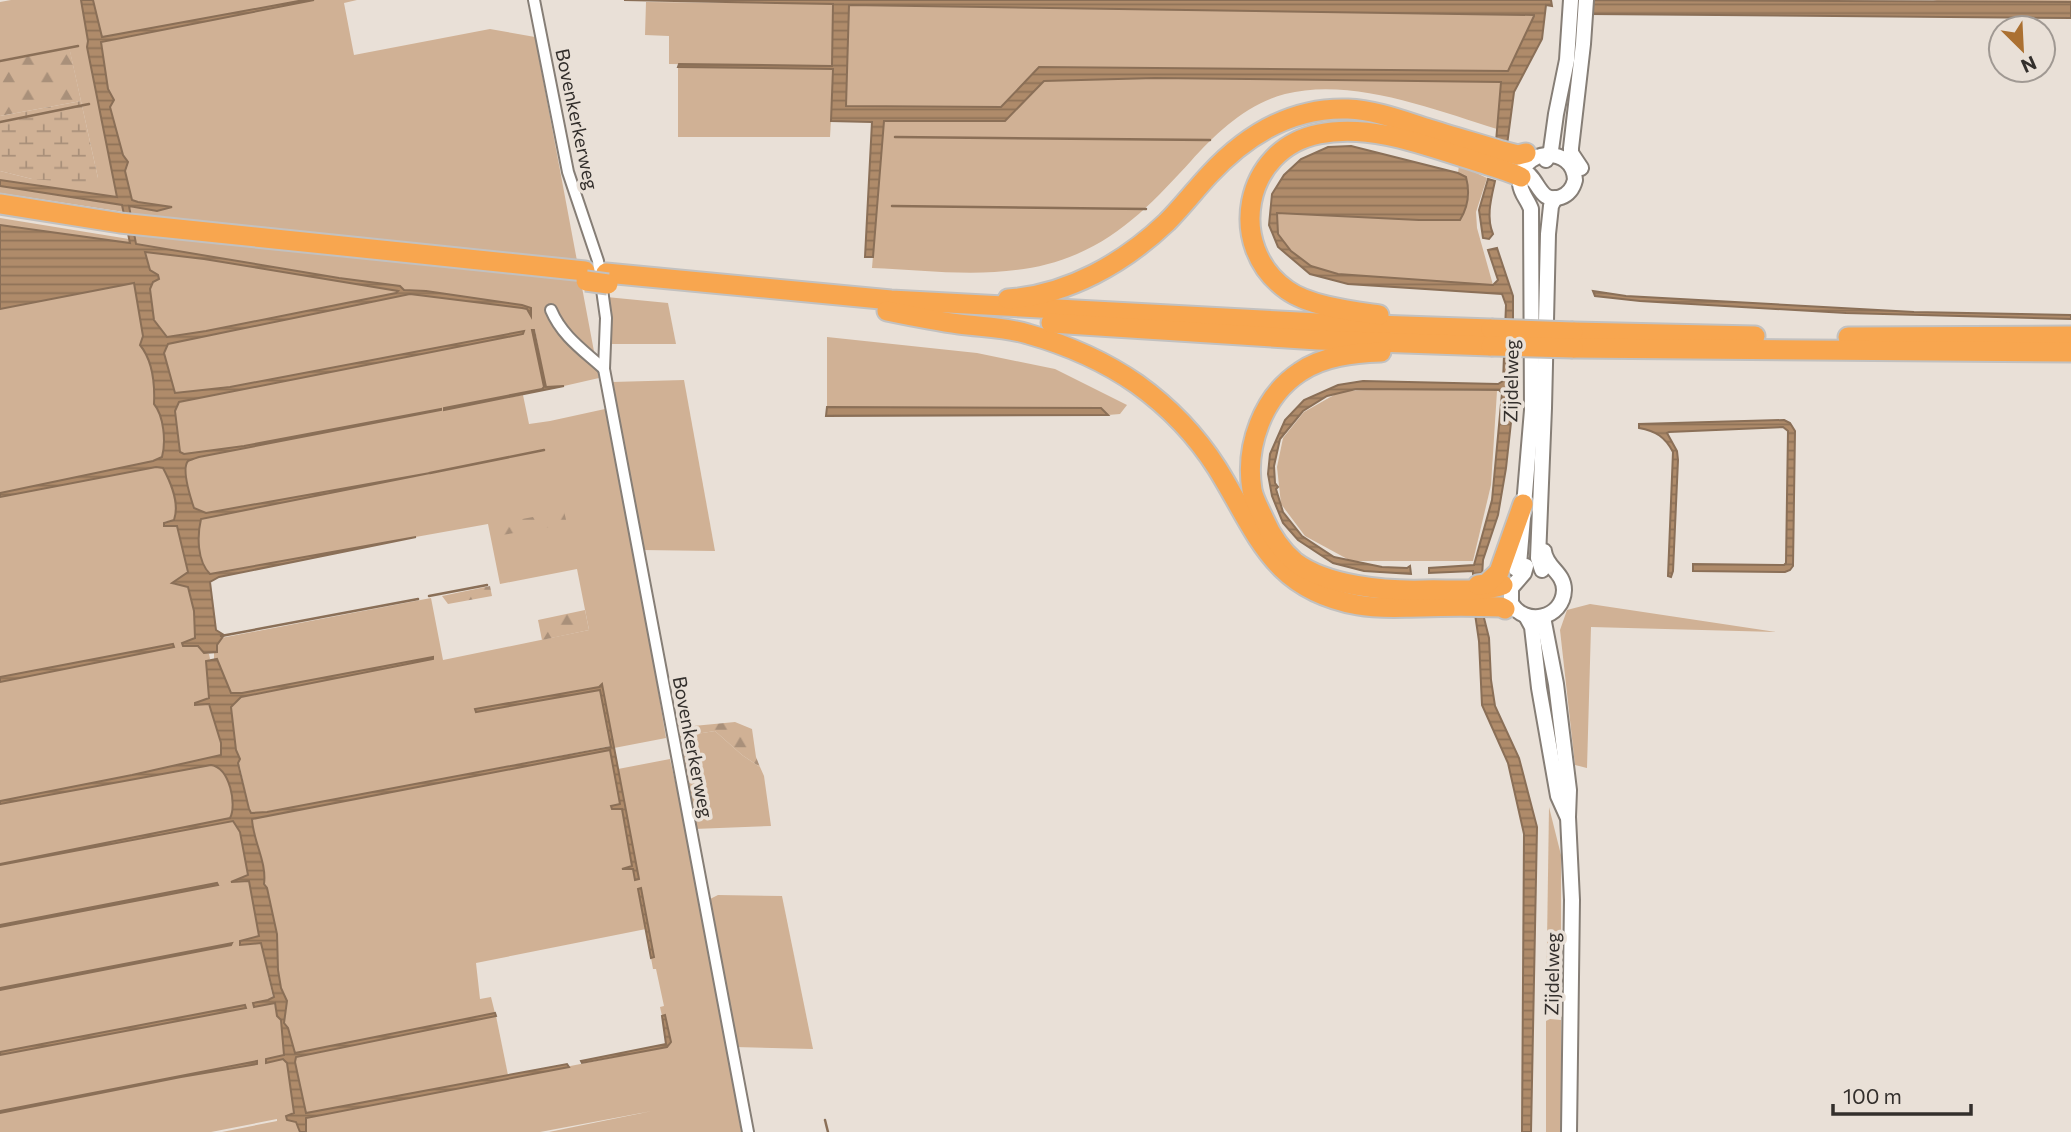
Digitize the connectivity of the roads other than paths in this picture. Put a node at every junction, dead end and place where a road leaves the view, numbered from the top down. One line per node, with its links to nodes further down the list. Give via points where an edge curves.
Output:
1 (534, 0): 16 (street, Bovenkerkerweg, via 568,172 598,261 606,318)
2 (1572, 0): 4 (main road)
3 (1586, 0): 5 (main road, via 1580,71 1564,148)
4 (1556, 114): 6 (main road); 6 (main road)
5 (1570, 159): 6 (main road, via 1559,156); 7 (main road, via 1578,184 1573,200)
6 (1530, 168): 7 (main road); 7 (main road, via 1522,194); 9 (highway, via 1518,155 1401,120 1364,111 1314,111 1268,127 1233,150 1147,239 1123,259 1086,277 1052,291 1012,299 939,299); 11 (highway, via 1349,131 1318,134 1288,147 1256,183 1250,206 1255,249 1269,274 1289,292 1324,305)
7 (1547, 203): 17 (main road, Zijdelweg, via 1544,408); 17 (main road, Zijdelweg, via 1531,209)
8 (0, 204): 9 (highway, via 262,239)
9 (889, 306): 11 (highway); 13 (highway, via 1318,340); 21 (highway, via 952,323 1025,333 1094,357 1138,384 1198,440 1274,562 1322,596 1384,608 1469,602)
10 (551, 310): 16 (street, via 569,339)
11 (1438, 327): 13 (highway)
12 (2071, 336): 14 (highway)
13 (1491, 338): 14 (highway, bridge); 20 (highway, via 1435,352 1378,352 1327,359 1299,373 1263,415 1250,465 1252,493 1266,524 1295,562 1330,580 1413,590)
14 (1573, 340): 15 (highway)
15 (2071, 352)
16 (604, 369): 24 (street, Bovenkerkerweg)
17 (1532, 504): 18 (main road, Zijdelweg, via 1538,558); 19 (main road, Zijdelweg); 20 (highway, via 1500,572 1486,584)
18 (1545, 567): 19 (main road); 22 (main road, via 1559,574 1562,600)
19 (1521, 568): 21 (main road, via 1506,579)
20 (1460, 589): 21 (highway, via 1480,590)
21 (1512, 606): 22 (main road); 23 (main road, Zijdelweg, via 1532,627 1558,796)
22 (1547, 615): 23 (main road, Zijdelweg, via 1569,790)
23 (1568, 817): 25 (main road, Zijdelweg, via 1572,900)
24 (747, 1132)
25 (1569, 1132)

